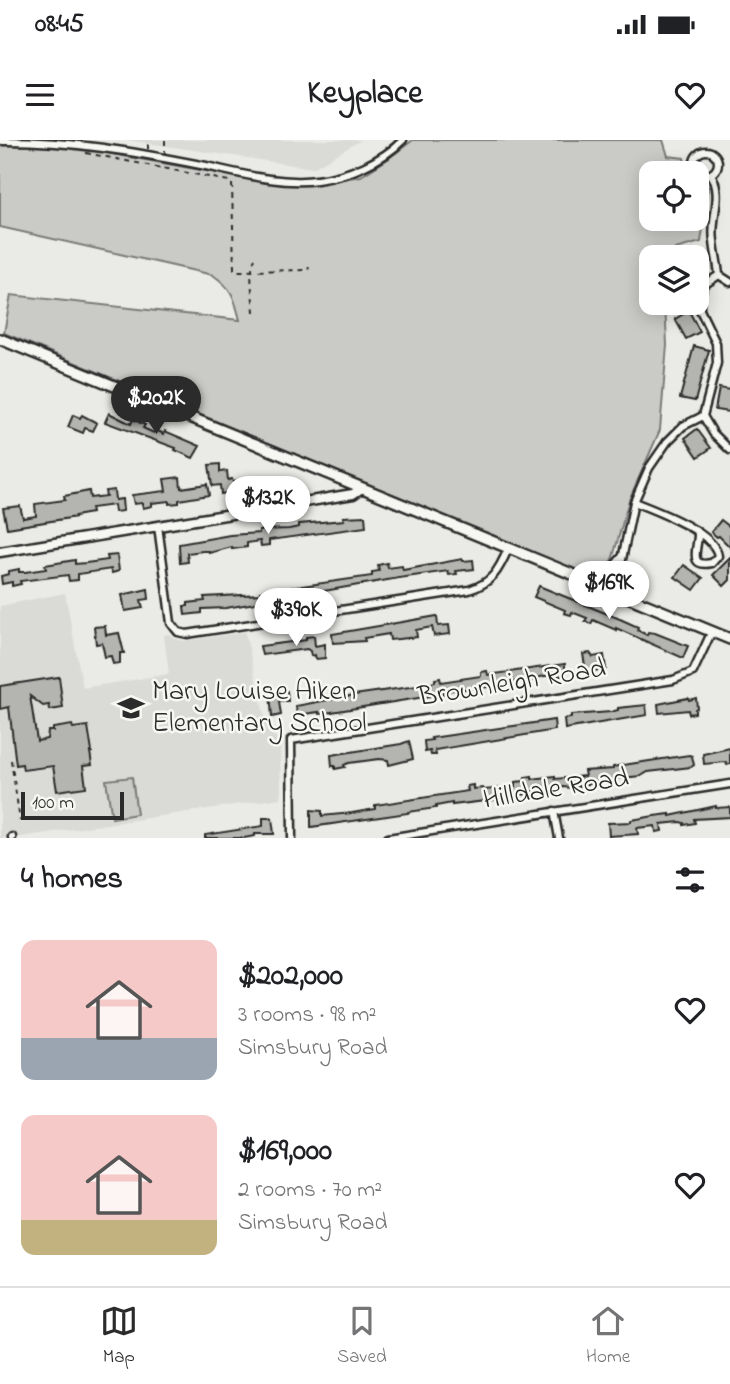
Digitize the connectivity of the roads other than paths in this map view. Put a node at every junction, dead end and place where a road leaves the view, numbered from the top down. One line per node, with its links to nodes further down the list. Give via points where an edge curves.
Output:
1 (403, 140): 2 (street, via 378,159 345,174 296,181 76,144)
2 (0, 141)
3 (711, 174): 4 (street, via 718,201 713,240)
4 (719, 275): 5 (street); 7 (street, via 704,285 700,298 700,310 716,343 717,363)
5 (730, 282)
6 (0, 339): 9 (main road)
7 (703, 416): 8 (street); 10 (street, via 683,426 667,442)
8 (730, 450)
9 (362, 488): 11 (street, via 353,494); 13 (main road)
10 (634, 502): 12 (street, via 681,521); 15 (street, via 622,566)
11 (158, 526): 13 (street, via 171,623 178,632 192,634 470,590 494,577); 14 (street)
12 (698, 534): 12 (street, via 717,550 712,564 697,561)
13 (508, 549): 15 (main road)
14 (0, 552)
15 (611, 591): 16 (main road)
16 (712, 631): 17 (main road); 20 (street, Brownleigh Road, via 693,672 673,680 291,740)
17 (730, 639)
18 (730, 784): 19 (street, Hilldale Road)
19 (554, 811): 21 (street, Hilldale Road); 22 (street)
20 (292, 838)
21 (388, 838)
22 (559, 838)

